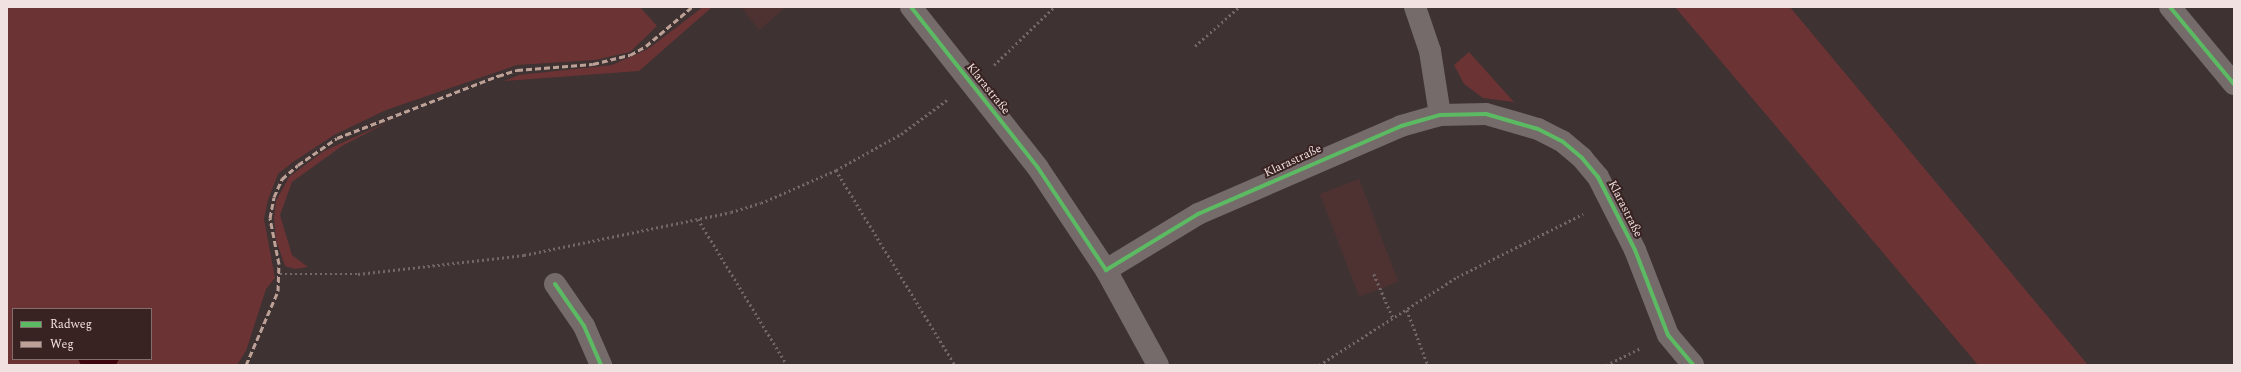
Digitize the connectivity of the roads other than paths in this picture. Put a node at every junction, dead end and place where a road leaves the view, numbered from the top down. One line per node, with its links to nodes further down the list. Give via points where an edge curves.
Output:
1 (910, 7): 6 (street, Klarastraße, via 1038,168)
2 (1415, 7): 5 (street, via 1430,51)
3 (2170, 7): 4 (street)
4 (2234, 84)
5 (1440, 115): 6 (street, Klarastraße, via 1401,126 1198,214); 10 (street, Klarastraße, via 1462,113 1513,119 1556,138 1582,158 1610,200 1660,307 1668,335)
6 (1106, 270): 9 (street)
7 (554, 284): 8 (street, via 584,326)
8 (602, 365)
9 (1158, 365)
10 (1693, 365)

